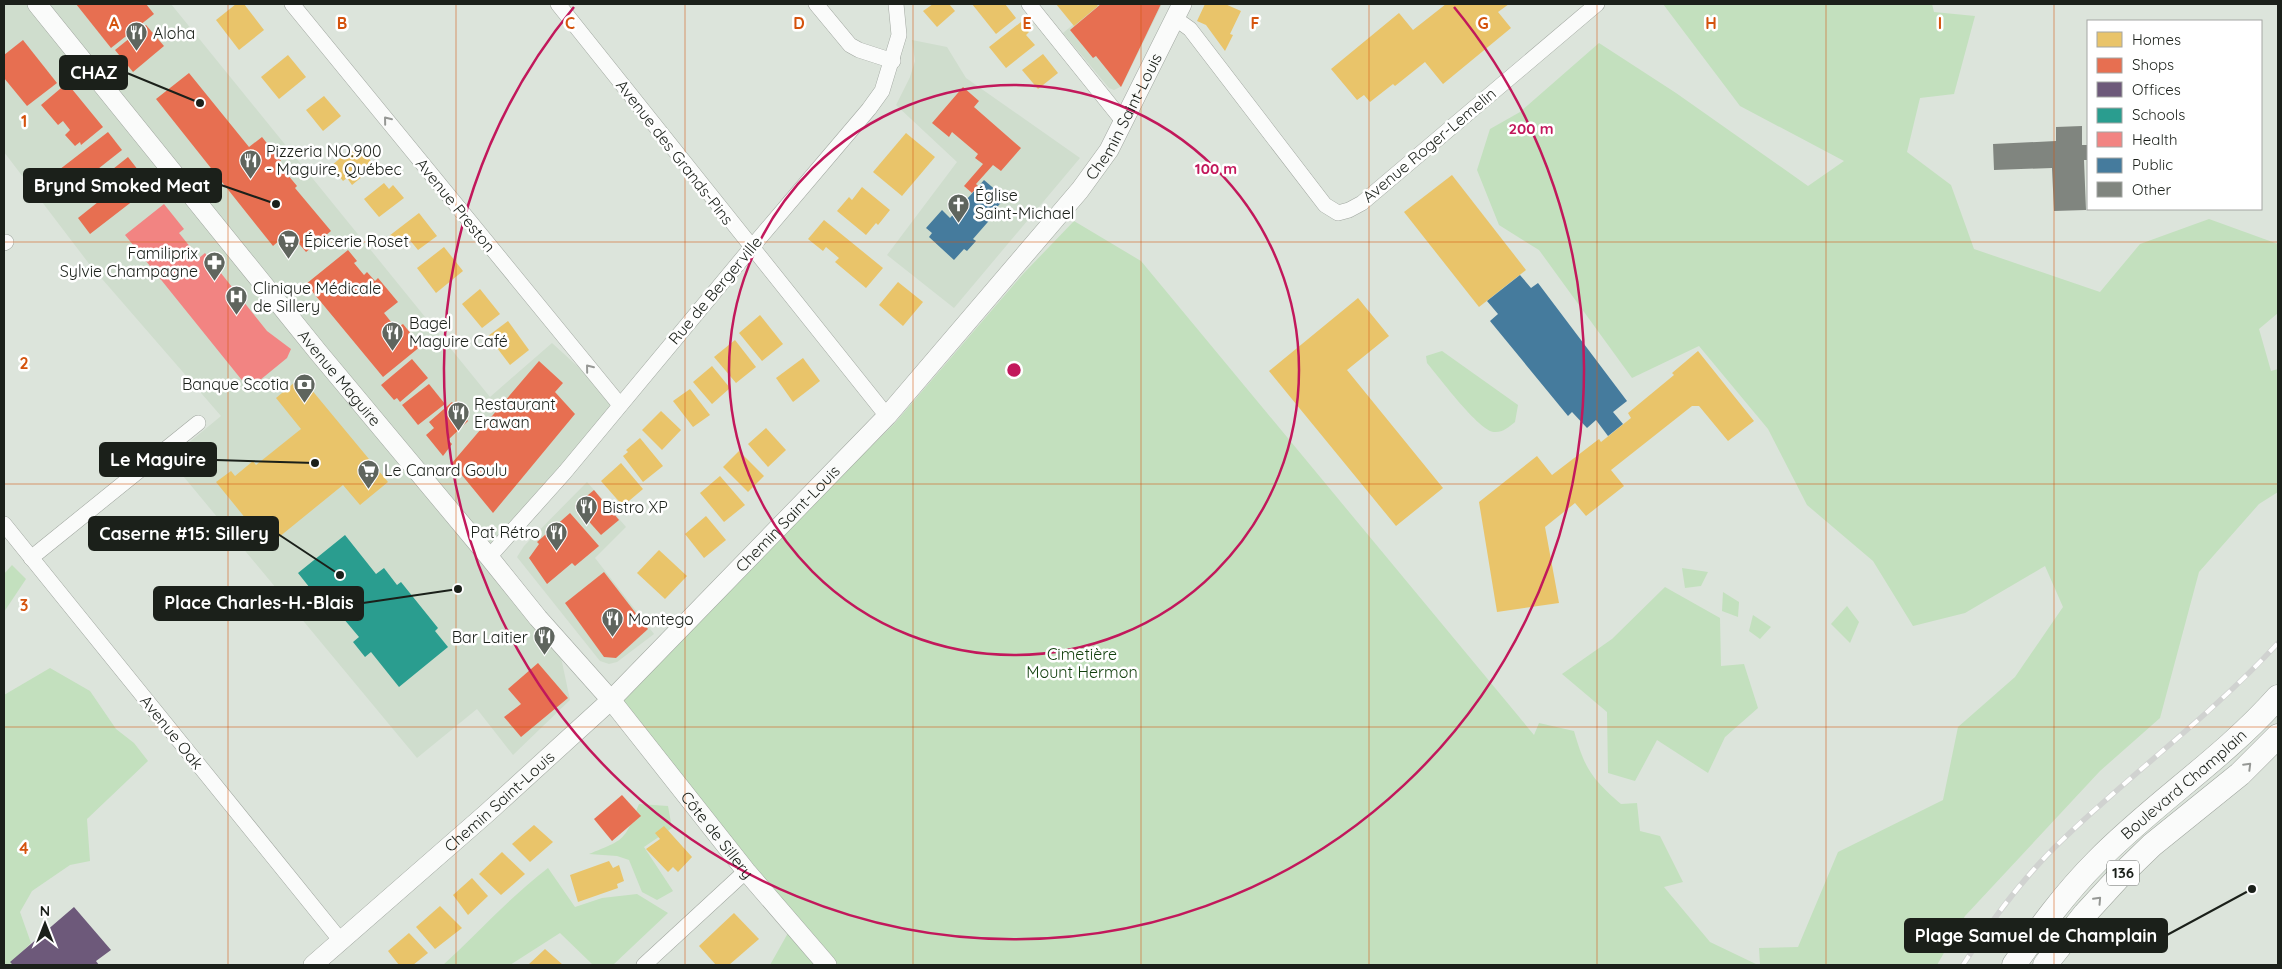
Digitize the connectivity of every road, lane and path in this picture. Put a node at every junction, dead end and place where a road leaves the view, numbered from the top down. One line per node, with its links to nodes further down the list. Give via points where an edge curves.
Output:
1 (37, 4): 16 (street, Avenue Maguire, via 312,345)
2 (292, 4): 12 (street, Avenue Preston, one-way to 2)
3 (558, 4): 11 (street, Avenue des Grands-Pins)
4 (816, 4): 9 (street, via 850,45)
5 (896, 4): 9 (street, Rue de Bergerville, via 899,35)
6 (1029, 4): 10 (street)
7 (1597, 4): 8 (street, Avenue Roger-Lemelin, via 1362,202 1338,213 1325,205)
8 (1179, 11): 10 (street, Chemin Saint-Louis)
9 (892, 62): 11 (street, Rue de Bergerville, via 882,91 870,109)
10 (1123, 121): 13 (street, Chemin Saint-Louis, via 1109,150 1080,190)
11 (751, 248): 12 (street, Rue de Bergerville); 13 (street, Avenue des Grands-Pins)
12 (620, 406): 16 (street, Rue de Bergerville)
13 (887, 416): 19 (street, Chemin Saint-Louis)
14 (198, 423): 17 (street)
15 (4, 524): 17 (street, Avenue Oak)
16 (489, 557): 19 (street, Avenue Maguire, via 558,643)
17 (31, 558): 22 (street, Avenue Oak)
18 (2278, 697): 26 (main road, Boulevard Champlain / 136, via 2226,749 2097,861 2043,924)
19 (611, 700): 21 (street, Côte de Sillery); 22 (street, Chemin Saint-Louis)
20 (2278, 736): 27 (main road, Boulevard Champlain / 136, one-way to 20, via 2085,914 2138,859 2240,774)
21 (746, 872): 24 (street); 25 (street, Côte de Sillery)
22 (341, 941): 23 (street, Chemin Saint-Louis)
23 (313, 965)
24 (644, 965)
25 (827, 965)
26 (2014, 965)
27 (2045, 965)

